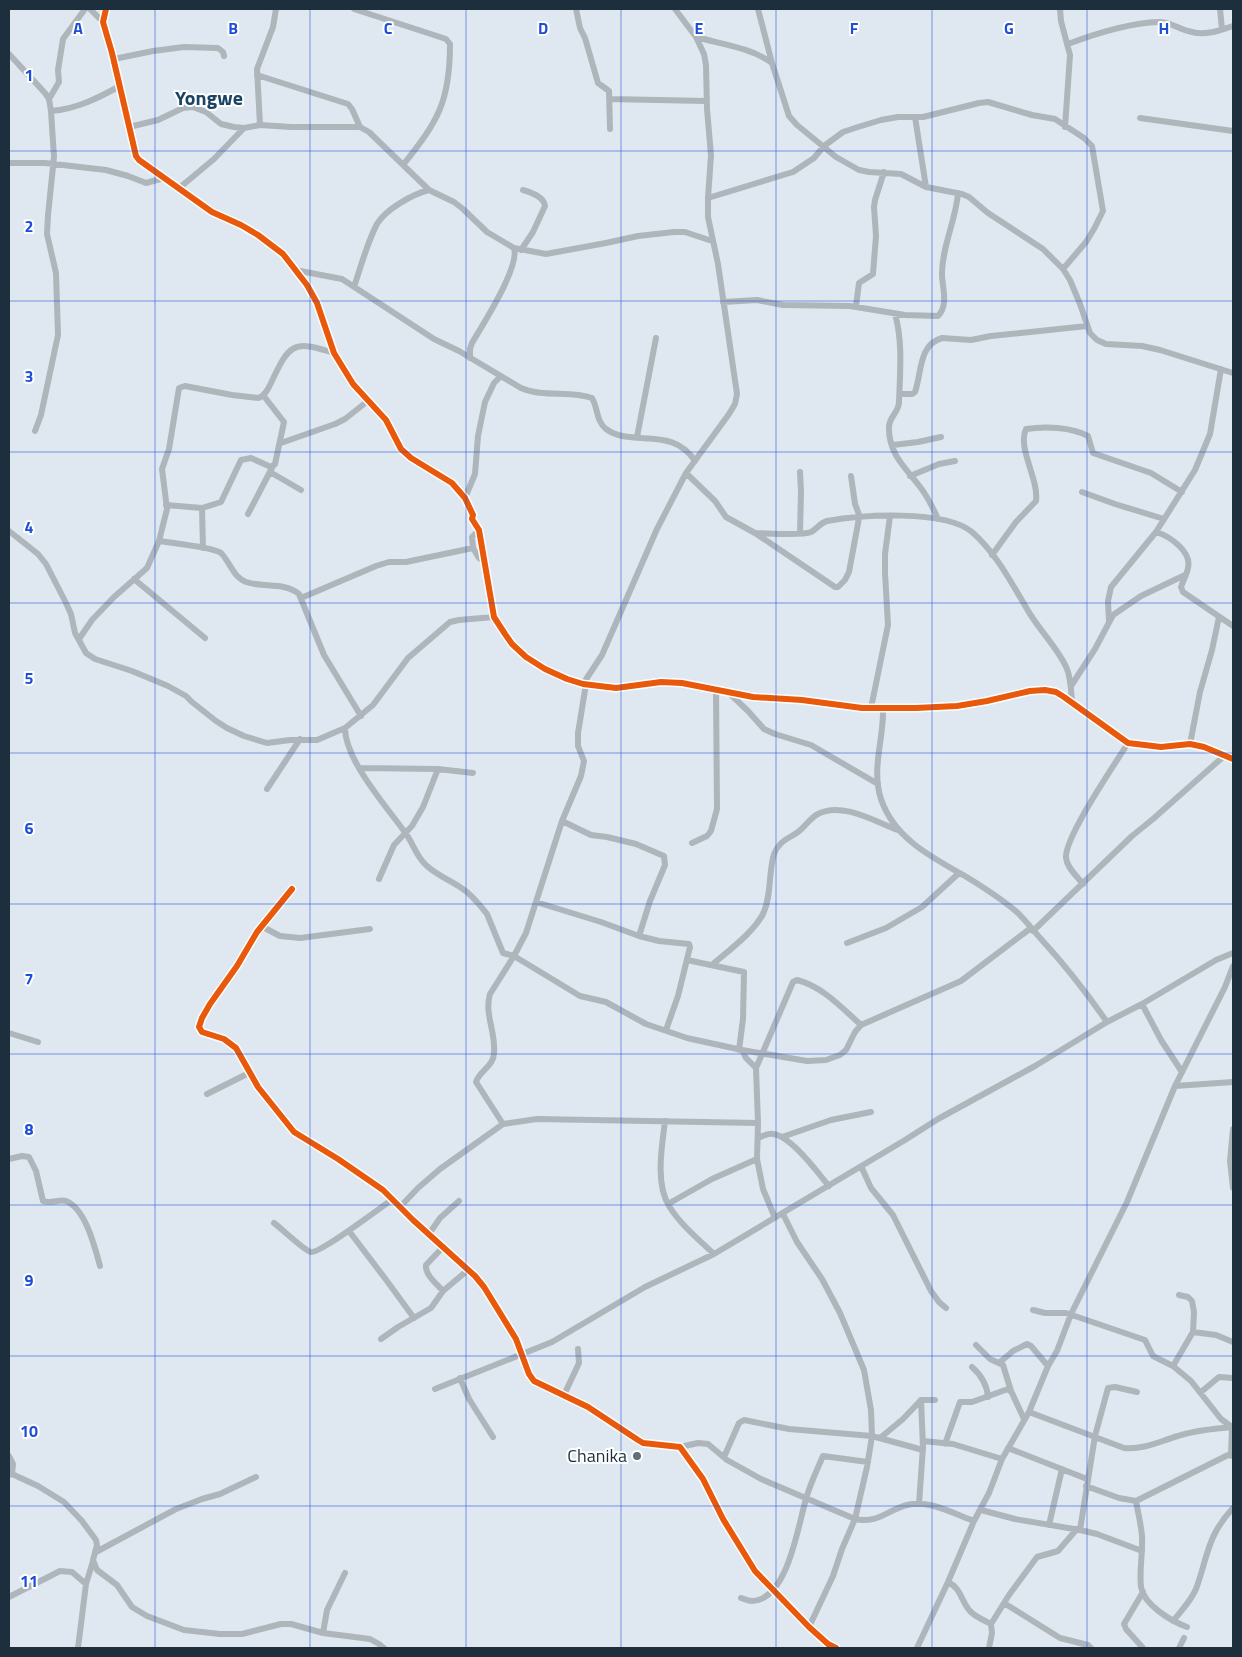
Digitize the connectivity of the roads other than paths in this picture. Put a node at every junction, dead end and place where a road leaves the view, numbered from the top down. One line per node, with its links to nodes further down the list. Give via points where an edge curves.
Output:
1 (85, 9): 22 (street, via 63,39 59,82)
2 (90, 9): 11 (street)
3 (106, 9): 11 (street)
4 (276, 9): 20 (street)
5 (354, 9): 38 (street, via 446,39 450,44 446,98 427,135)
6 (576, 9): 23 (street, via 598,83 608,89)
7 (675, 9): 14 (street)
8 (758, 9): 19 (street)
9 (1060, 9): 15 (street)
10 (1220, 9): 13 (street)
11 (104, 22): 18 (street)
12 (1233, 26): 13 (street)
13 (1222, 29): 15 (street, via 1191,32 1159,22 1115,28)
14 (696, 37): 19 (street, via 755,54); 24 (street, via 706,65)
15 (1068, 44): 31 (street)
16 (9, 54): 22 (street)
17 (224, 56): 18 (street, via 218,48 184,47)
18 (114, 59): 21 (street)
19 (772, 63): 35 (street, via 790,116)
20 (257, 75): 28 (street); 30 (street, via 348,104)
21 (120, 86): 25 (street, via 82,106); 29 (street)
22 (49, 99): 25 (street)
23 (609, 99): 24 (street); 33 (street)
24 (706, 101): 46 (street, via 711,156)
25 (51, 111): 37 (street)
26 (915, 117): 31 (street, via 988,102 1032,116 1055,119); 35 (street, via 898,117 858,127); 41 (street)
27 (1140, 118): 34 (street)
28 (260, 125): 30 (street); 32 (street)
29 (129, 127): 32 (street, via 194,107 221,124); 40 (street, via 136,156)
30 (360, 127): 38 (street)
31 (1065, 127): 50 (street, via 1092,146 1103,207 1094,229)
32 (244, 128): 42 (street)
33 (610, 129)
34 (1233, 131)
35 (824, 146): 39 (street, via 859,170); 46 (street, via 814,158 794,172)
36 (9, 163): 37 (street)
37 (54, 164): 40 (street, via 106,170 146,183); 65 (street, via 47,234 56,273 58,335)
38 (403, 165): 43 (street)
39 (884, 172): 41 (street, via 902,174); 53 (street, via 874,207 873,274 859,283)
40 (164, 178): 42 (street)
41 (926, 187): 45 (street)
42 (178, 189): 49 (street, via 212,212 269,242)
43 (429, 190): 48 (street, via 454,202 487,232); 51 (street, via 408,197 382,218)
44 (524, 190): 48 (street, via 542,199 545,206 532,232)
45 (958, 193): 50 (street, via 969,197 1043,249); 54 (street, via 944,254 941,313 932,317)
46 (708, 198): 47 (street)
47 (712, 241): 48 (street, via 674,232 546,254); 52 (street)
48 (517, 249): 58 (street, via 507,282 472,343)
49 (295, 270): 51 (street, via 342,279); 57 (street, via 317,303)
50 (1063, 270): 55 (street)
51 (354, 287): 58 (street, via 434,339)
52 (723, 302): 53 (street, via 757,300 784,305); 70 (street, via 737,394 729,414)
53 (856, 306): 54 (street)
54 (895, 314): 62 (street, via 900,353)
55 (1087, 326): 59 (street, via 1092,336 1106,344 1142,346); 62 (street, via 972,340 938,339 925,351 914,392)
56 (656, 338): 67 (street)
57 (334, 353): 63 (street, via 308,346 291,349 284,355); 64 (street, via 353,384)
58 (470, 358): 61 (street)
59 (1221, 369): 60 (street); 79 (street, via 1210,434)
60 (1233, 373)
61 (501, 376): 67 (street, via 529,391 592,398 600,422 607,430); 80 (street, via 485,402 475,474)
62 (900, 394): 69 (street, via 898,410 889,423)
63 (263, 395): 68 (street, via 284,421); 81 (street, via 252,398 185,386 179,388 169,449 162,469)
64 (369, 400): 68 (street, via 335,424); 80 (street, via 386,420 401,449 452,483)
65 (35, 431)
66 (941, 436): 69 (street)
67 (637, 437): 70 (street, via 674,443)
68 (281, 443): 72 (street)
69 (893, 445): 76 (street, via 898,461)
70 (695, 460): 74 (street)
71 (955, 461): 76 (street)
72 (272, 469): 77 (street); 82 (street, via 251,458 242,459 221,502); 83 (street)
73 (800, 472): 92 (street)
74 (686, 473): 91 (street, via 715,501 726,517); 107 (street, via 657,529 602,654)
75 (851, 476): 85 (street)
76 (910, 476): 86 (street, via 925,493)
77 (301, 490)
78 (1082, 492): 87 (street)
79 (1182, 492): 87 (street); 96 (street, via 1151,473 1093,452 1088,436 1082,433 1051,428 1026,429 1025,444 1036,501)
80 (465, 498): 88 (street)
81 (166, 505): 82 (street); 93 (street)
82 (202, 508): 94 (street)
83 (248, 514)
84 (890, 516): 85 (street); 86 (street); 112 (street, via 885,563 888,625)
85 (860, 518): 91 (street, via 849,572 838,587); 92 (street, via 825,522 812,532)
86 (938, 518): 96 (street, via 972,532)
87 (1164, 519): 90 (street)
88 (479, 530): 95 (street, via 472,537); 97 (street)
89 (9, 532): 106 (street, via 46,564)
90 (1156, 532): 98 (street, via 1167,535 1183,551 1188,560); 103 (street, via 1111,587)
91 (755, 533): 92 (street)
92 (800, 533)
93 (159, 541): 94 (street); 99 (street, via 147,568)
94 (204, 548): 100 (street, via 220,553 244,582 292,590)
95 (473, 548): 97 (street); 100 (street, via 376,566)
96 (992, 554): 108 (street, via 1067,668)
97 (485, 561): 101 (street)
98 (1185, 575): 102 (street, via 1181,590); 103 (street, via 1141,596)
99 (134, 579): 105 (street); 106 (street, via 92,620)
100 (301, 598): 114 (street, via 324,655)
101 (494, 617): 107 (street, via 512,644 526,657 545,669); 114 (street, via 450,622 408,658)
102 (1219, 617): 104 (street); 118 (street)
103 (1109, 621): 108 (street)
104 (1233, 626)
105 (205, 638)
106 (80, 639): 116 (street, via 82,647 95,660 168,686 186,696 216,722 244,736 267,743)
107 (584, 684): 109 (street, via 616,688 675,682); 126 (street, via 578,733 583,768)
108 (1071, 686): 111 (street)
109 (716, 690): 110 (street); 129 (street, via 717,809 711,831)
110 (727, 692): 112 (street, via 753,698); 124 (street, via 764,729 826,753)
111 (1072, 702): 113 (street, via 1056,692 1045,690 957,706); 117 (street)
112 (871, 708): 113 (street)
113 (883, 709): 124 (street, via 884,726 877,761)
114 (361, 716): 115 (street)
115 (345, 728): 116 (street, via 316,740); 121 (street, via 352,754)
116 (300, 739): 125 (street)
117 (1128, 743): 118 (street); 132 (street, via 1067,846 1066,861)
118 (1190, 744): 119 (street)
119 (1224, 756): 120 (street); 132 (street, via 1132,836)
120 (1233, 759)
121 (360, 768): 122 (street); 128 (street, via 377,798)
122 (438, 770): 123 (street); 128 (street)
123 (473, 773)
124 (878, 784): 127 (street, via 888,815)
125 (267, 789)
126 (562, 821): 134 (street); 138 (street, via 591,835 636,844 664,856 665,865)
127 (899, 831): 130 (street); 143 (street, via 852,812 816,814 801,830 779,844 773,857 768,900 762,914 755,925)
128 (406, 833): 131 (street, via 394,845); 141 (street, via 428,867 462,888 483,908 501,951)
129 (692, 843)
130 (958, 873): 137 (street, via 1003,901); 139 (street, via 922,908 886,928)
131 (379, 880)
132 (1083, 884): 137 (street)
133 (292, 889): 135 (street)
134 (536, 902): 138 (street); 141 (street)
135 (261, 926): 136 (street, via 280,936 300,938); 155 (street, via 210,1004 200,1027 207,1035 224,1039 236,1048)
136 (370, 929)
137 (1032, 929): 146 (street, via 1080,983); 147 (street, via 961,981)
138 (639, 936): 142 (street, via 688,944)
139 (846, 943)
140 (1233, 953): 145 (street)
141 (514, 956): 148 (street, via 580,996 606,1002 646,1024); 162 (street, via 490,994 487,1009 494,1057 476,1082)
142 (687, 960): 143 (street); 148 (street)
143 (712, 965): 151 (street, via 745,973)
144 (1233, 966): 154 (street)
145 (1142, 1004): 146 (street); 154 (street)
146 (1106, 1022): 168 (street)
147 (861, 1025): 152 (street, via 846,1050 826,1060 807,1061); 152 (street, via 813,986 797,980 793,982)
148 (666, 1030): 151 (street)
149 (9, 1033): 150 (street)
150 (38, 1042)
151 (740, 1050): 152 (street); 153 (street)
152 (761, 1053): 153 (street)
153 (756, 1068): 161 (street)
154 (1182, 1072): 157 (street)
155 (249, 1073): 158 (street); 171 (street, via 294,1132 338,1158)
156 (1233, 1082): 157 (street)
157 (1174, 1086): 188 (street, via 1127,1202)
158 (207, 1094)
159 (871, 1112): 164 (street, via 830,1120)
160 (665, 1121): 161 (street); 162 (street, via 537,1120); 173 (street, via 660,1169)
161 (758, 1123): 165 (street)
162 (502, 1124): 174 (street, via 440,1169)
163 (1233, 1128): 170 (street, via 1230,1161)
164 (782, 1137): 165 (street, via 766,1134); 169 (street)
165 (758, 1138): 167 (street)
166 (9, 1159): 182 (street, via 29,1157 44,1201 64,1200 79,1212 90,1232)
167 (757, 1159): 173 (street); 176 (street, via 763,1189)
168 (861, 1166): 169 (street); 186 (street, via 871,1188 893,1214 931,1291)
169 (828, 1186): 175 (street)
170 (1233, 1187)
171 (393, 1199): 174 (street); 178 (street)
172 (459, 1201): 179 (street, via 440,1218)
173 (668, 1204): 181 (street)
174 (400, 1207): 179 (street)
175 (782, 1214): 176 (street); 213 (street, via 822,1279 850,1335 864,1370)
176 (775, 1218): 181 (street)
177 (274, 1223): 178 (street, via 311,1252)
178 (349, 1231): 189 (street)
179 (429, 1234): 180 (street)
180 (443, 1247): 183 (street); 184 (street, via 426,1265)
181 (714, 1254): 195 (street, via 644,1287 552,1342)
182 (100, 1266)
183 (468, 1270): 184 (street); 195 (street, via 484,1287 516,1338)
184 (443, 1291): 189 (street, via 431,1308)
185 (1179, 1295): 190 (street, via 1192,1301)
186 (946, 1308)
187 (1033, 1310): 188 (street)
188 (1071, 1314): 197 (street); 198 (street, via 1143,1339 1153,1356)
189 (414, 1318): 191 (street)
190 (1192, 1332): 192 (street, via 1216,1335); 198 (street)
191 (381, 1339)
192 (1233, 1342)
193 (976, 1345): 196 (street)
194 (578, 1350): 206 (street, via 578,1363)
195 (522, 1355): 200 (street); 206 (street, via 528,1374 534,1381)
196 (999, 1363): 197 (street, via 1027,1344); 203 (street, via 1005,1368)
197 (1048, 1366): 210 (street)
198 (1173, 1366): 205 (street)
199 (972, 1367): 207 (street, via 986,1386)
200 (460, 1378): 202 (street); 215 (street)
201 (1233, 1378): 205 (street, via 1219,1377)
202 (435, 1389)
203 (1011, 1391): 207 (street); 211 (street)
204 (1137, 1392): 214 (street, via 1108,1388)
205 (1201, 1392): 212 (street, via 1221,1419)
206 (564, 1395): 219 (street, via 643,1443)
207 (988, 1396): 218 (street, via 959,1403)
208 (921, 1400): 209 (street); 216 (street); 217 (street)
209 (935, 1400)
210 (1029, 1412): 211 (street); 214 (street)
211 (1024, 1419): 220 (street)
212 (1233, 1427): 214 (street, via 1176,1436 1130,1449); 223 (street)
213 (872, 1436): 216 (street); 224 (street, via 789,1429 744,1420 739,1423); 226 (street)
214 (1095, 1436): 230 (street)
215 (493, 1437)
216 (880, 1438): 221 (street)
217 (923, 1441): 218 (street); 221 (street)
218 (945, 1444): 225 (street)
219 (680, 1448): 224 (street, via 708,1444); 246 (street, via 703,1479 751,1566)
220 (1008, 1448): 225 (street); 227 (street)
221 (923, 1450): 233 (street)
222 (9, 1456): 228 (street, via 13,1464)
223 (1232, 1456): 232 (street)
224 (724, 1457): 231 (street, via 761,1479)
225 (1002, 1459): 235 (street)
226 (868, 1462): 231 (street, via 823,1456); 236 (street)
227 (1062, 1469): 230 (street); 238 (street)
228 (10, 1475): 241 (street, via 38,1486 64,1502 96,1540)
229 (256, 1477): 241 (street, via 176,1509)
230 (1087, 1483): 232 (street, via 1119,1498); 239 (street)
231 (806, 1497): 236 (street); 246 (street, via 786,1570)
232 (1136, 1501): 240 (street)
233 (919, 1504): 236 (street, via 907,1504 880,1518); 237 (street)
234 (1233, 1508): 251 (street, via 1210,1540 1192,1597)
235 (981, 1510): 237 (street); 238 (street)
236 (855, 1519): 254 (street)
237 (974, 1522): 244 (street)
238 (1049, 1525): 239 (street)
239 (1079, 1529): 240 (street); 250 (street, via 1058,1551 1037,1558)
240 (1142, 1551): 247 (street)
241 (96, 1552): 242 (street)
242 (93, 1560): 245 (street); 255 (street, via 96,1570 117,1585 132,1607 184,1630 242,1634 291,1624)
243 (345, 1573): 255 (street, via 327,1610)
244 (948, 1582): 252 (street, via 957,1588 973,1614); 260 (street)
245 (86, 1584): 248 (street, via 66,1570); 257 (street)
246 (774, 1590): 249 (street, via 759,1599); 254 (street)
247 (1143, 1592): 251 (street); 263 (street, via 1124,1624)
248 (9, 1596)
249 (741, 1598)
250 (1004, 1603): 252 (street); 262 (street, via 1060,1638)
251 (1173, 1621): 253 (street)
252 (991, 1624): 261 (street)
253 (1187, 1626)
254 (809, 1627): 259 (street)
255 (323, 1633): 258 (street, via 370,1639)
256 (1184, 1638): 264 (street)
257 (78, 1648)
258 (384, 1648)
259 (836, 1648)
260 (917, 1648)
261 (989, 1648)
262 (1091, 1648)
263 (1143, 1648)
264 (1179, 1648)

